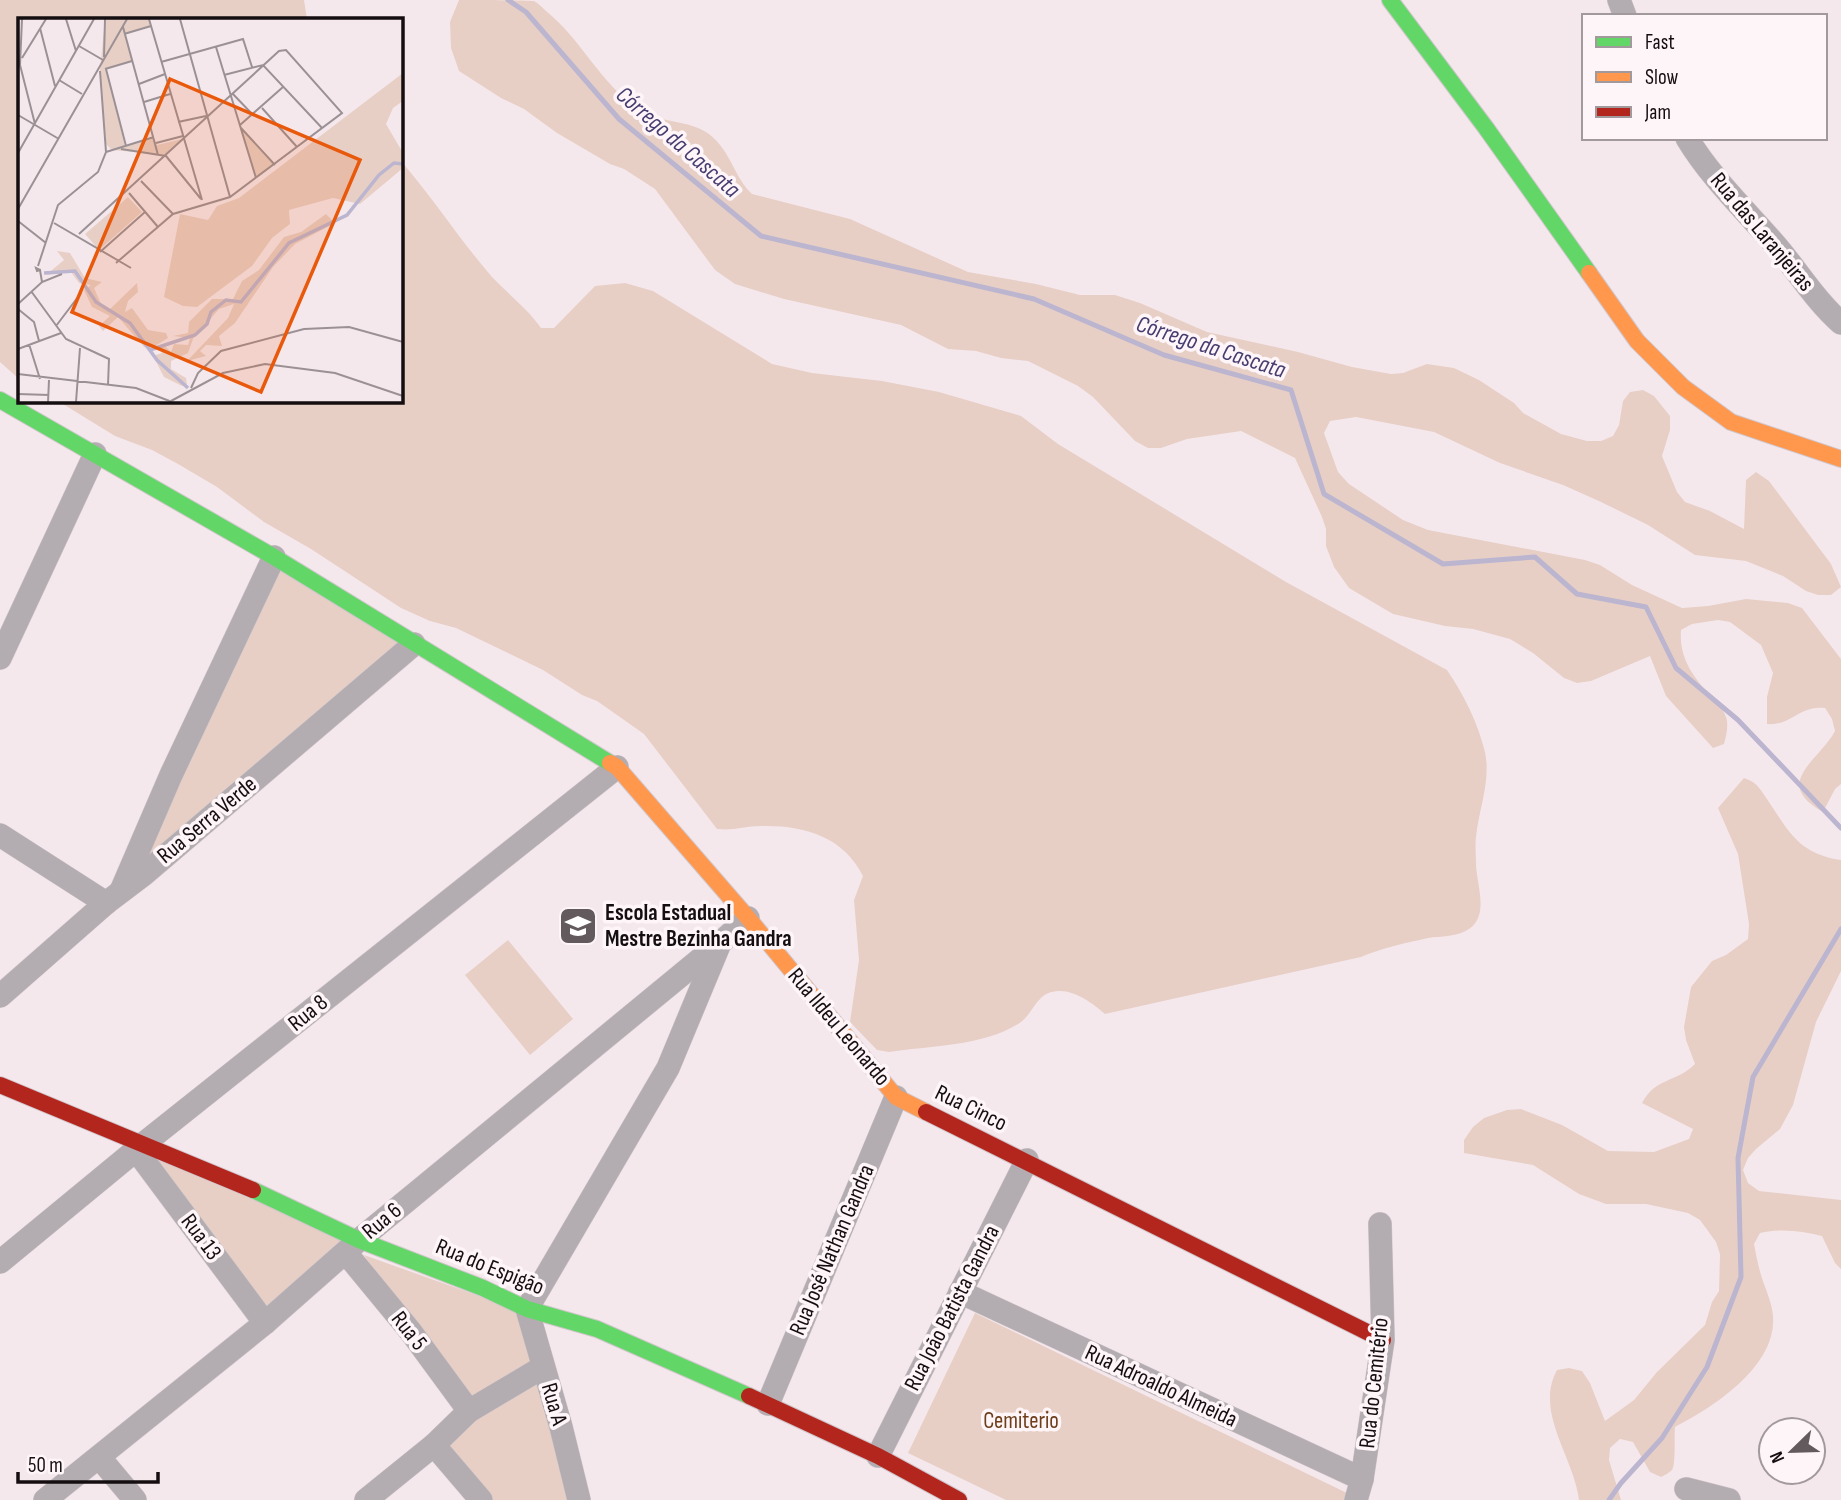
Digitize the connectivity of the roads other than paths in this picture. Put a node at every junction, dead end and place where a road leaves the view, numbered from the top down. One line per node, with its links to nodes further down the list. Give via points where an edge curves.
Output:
1 (1390, 0): 6 (street, via 1637,341 1683,387 1731,422)
2 (1688, 140): 3 (street, Rua das Laranjeiras)
3 (1841, 323)
4 (0, 400): 5 (street, Rua Ildeu Leonardo)
5 (95, 454): 7 (street, Rua Ildeu Leonardo); 9 (street)
6 (1841, 459)
7 (274, 556): 8 (street, Rua Ildeu Leonardo); 12 (street)
8 (414, 644): 10 (street, Rua Ildeu Leonardo); 12 (street, Rua Serra Verde)
9 (0, 658)
10 (617, 767): 13 (street, Rua Ildeu Leonardo); 18 (street, Rua 8)
11 (2, 840): 12 (street)
12 (114, 897): 15 (street, Rua Serra Verde)
13 (748, 918): 14 (street); 17 (street, Rua Ildeu Leonardo)
14 (720, 943): 21 (street, Rua 6); 24 (street, via 668,1068)
15 (0, 996)
16 (0, 1085): 18 (street, Rua do Espigão)
17 (896, 1097): 19 (street, Rua Cinco); 28 (street, Rua José Nathan Gandra)
18 (139, 1148): 21 (street, Rua do Espigão, via 250,1188); 22 (street, Rua 8); 25 (street, Rua 13)
19 (1027, 1160): 23 (street, Rua João Batista Gandra); 26 (street, Rua Cinco)
20 (1380, 1224): 26 (street, Rua do Cemitério)
21 (353, 1246): 24 (street, Rua do Espigão, via 483,1288); 25 (street, Rua 6); 29 (street, Rua 5)
22 (0, 1262)
23 (960, 1292): 31 (street, Rua João Batista Gandra); 34 (street, Rua Adroaldo Almeida)
24 (527, 1309): 27 (street, Rua A); 28 (street, Rua do Espigão, via 597,1329)
25 (265, 1323): 32 (street, Rua 6)
26 (1383, 1340): 34 (street, Rua do Cemitério)
27 (543, 1367): 29 (street); 39 (street, Rua A)
28 (768, 1404): 31 (street, Rua do Espigão)
29 (469, 1411): 30 (street)
30 (434, 1445): 37 (street); 38 (street)
31 (878, 1456): 40 (street, Rua do Espigão)
32 (99, 1457): 35 (street, Rua 6); 36 (street)
33 (1686, 1489): 41 (street)
34 (1359, 1490)
35 (45, 1500)
36 (135, 1500)
37 (366, 1500)
38 (481, 1500)
39 (579, 1500)
40 (959, 1500)
41 (1729, 1500)

